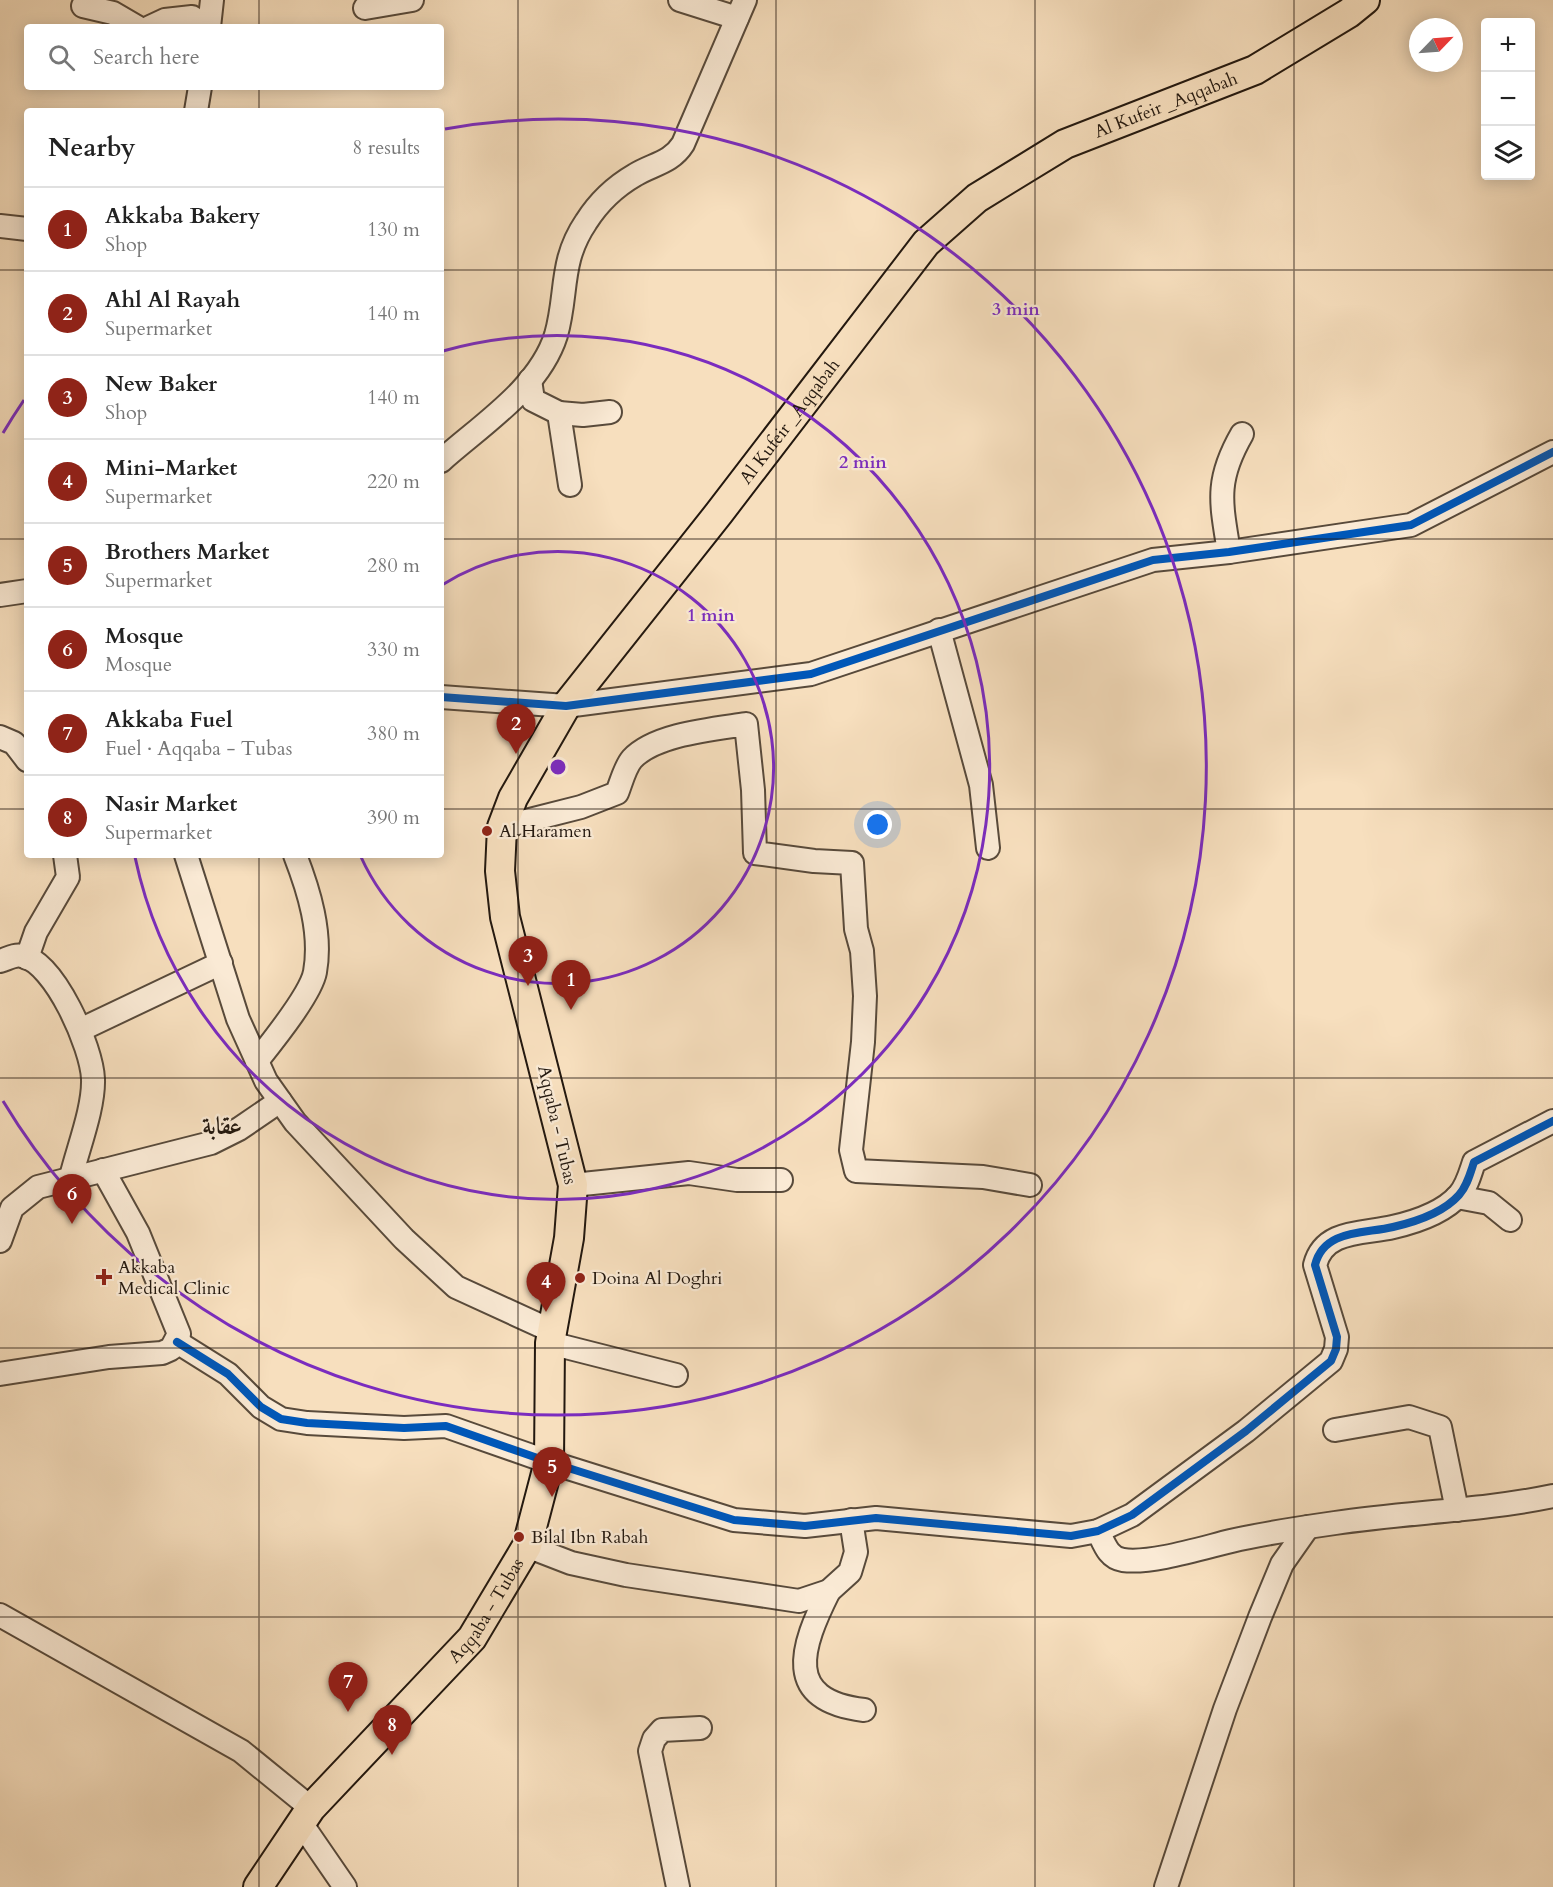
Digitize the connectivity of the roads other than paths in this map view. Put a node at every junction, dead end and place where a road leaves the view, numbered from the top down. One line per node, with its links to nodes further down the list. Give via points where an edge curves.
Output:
1 (212, 0): 11 (street)
2 (412, 0): 6 (street)
3 (680, 0): 7 (street)
4 (1350, 4): 28 (main road, Al Kufeir _Aqqabah, via 1255,70 1065,144 977,198 926,243)
5 (83, 6): 8 (street, via 113,13)
6 (365, 8)
7 (741, 9): 16 (street, via 677,154 634,175 609,194 577,236 565,267 555,338)
8 (132, 24)
9 (156, 24): 10 (street, via 192,16)
10 (200, 24)
11 (209, 24)
12 (200, 90): 13 (street)
13 (196, 108)
14 (0, 226): 15 (street)
15 (24, 229)
16 (530, 380): 18 (street, via 533,400); 21 (street)
17 (610, 412): 18 (street)
18 (559, 413): 22 (street)
19 (1242, 434): 23 (street, via 1230,454 1221,483)
20 (1553, 452): 23 (street, via 1411,525)
21 (444, 458)
22 (570, 485)
23 (1230, 552): 26 (street, via 1153,560)
24 (24, 591): 25 (street)
25 (0, 595)
26 (939, 630): 28 (street, via 811,674); 32 (street, via 981,785)
27 (444, 698): 28 (street)
28 (566, 706): 31 (main road, Al Kufeir _Aqqabah, via 513,798)
29 (0, 737): 30 (street, via 14,743)
30 (24, 756)
31 (502, 827): 40 (main road, Al Kufeir _Aqqabah, via 500,872 505,917); 48 (street, via 617,793 632,759 658,743 746,724 755,853 852,863 865,996 851,1150 856,1171 983,1177)
32 (988, 848)
33 (65, 858): 36 (street, via 68,877 36,932)
34 (187, 858): 38 (street)
35 (296, 858): 41 (street, via 315,923 315,974 288,1022)
36 (27, 958): 37 (street, via 12,956); 39 (street, via 56,984)
37 (0, 961)
38 (221, 963): 39 (street); 41 (street, via 238,1019)
39 (80, 1030): 45 (street, via 92,1066 93,1087)
40 (541, 1054): 47 (main road, Aqqaba - Tubas)
41 (257, 1061): 42 (street)
42 (280, 1101): 44 (street, via 210,1143); 53 (street, via 404,1239 456,1287)
43 (1553, 1121): 49 (street, via 1474,1162)
44 (103, 1170): 45 (street); 54 (street, via 138,1233 179,1334)
45 (71, 1178): 50 (street, via 38,1187)
46 (781, 1180): 47 (street, via 737,1180 689,1173)
47 (573, 1185): 53 (main road, Aqqaba - Tubas, via 569,1238)
48 (1030, 1185)
49 (1457, 1197): 51 (street, via 1489,1203); 63 (street, via 1413,1221 1346,1234 1324,1246 1315,1264 1337,1337 1331,1361 1246,1431 1132,1515)
50 (6, 1204): 52 (street)
51 (1510, 1220)
52 (0, 1241)
53 (551, 1337): 56 (street); 58 (main road, Aqqaba - Tubas)
54 (177, 1342): 55 (street, via 162,1353); 58 (street, via 228,1374 261,1407 281,1419 393,1428 446,1426)
55 (0, 1374)
56 (676, 1375)
57 (1335, 1430): 60 (street, via 1408,1417 1440,1427)
58 (549, 1462): 61 (street, via 734,1520 805,1526); 64 (main road, Aqqaba - Tubas)
59 (1553, 1496): 60 (street)
60 (1457, 1510): 62 (street)
61 (851, 1520): 63 (street, via 885,1519 1054,1535); 65 (street, via 855,1552 850,1572)
62 (1308, 1527): 63 (street, via 1127,1560 1116,1559 1108,1552); 73 (street, via 1282,1564 1260,1617)
63 (1098, 1531)
64 (527, 1546): 65 (street, via 571,1563 754,1595 799,1601); 69 (main road, Aqqaba - Tubas, via 471,1638)
65 (829, 1591): 67 (street, via 815,1619 805,1654 805,1674 813,1691 831,1702)
66 (0, 1616): 69 (street, via 241,1751)
67 (864, 1710)
68 (700, 1728): 72 (street, via 662,1730 650,1751)
69 (306, 1815): 70 (main road, Aqqaba - Tubas); 71 (street)
70 (258, 1887)
71 (345, 1887)
72 (678, 1887)
73 (1166, 1887)

